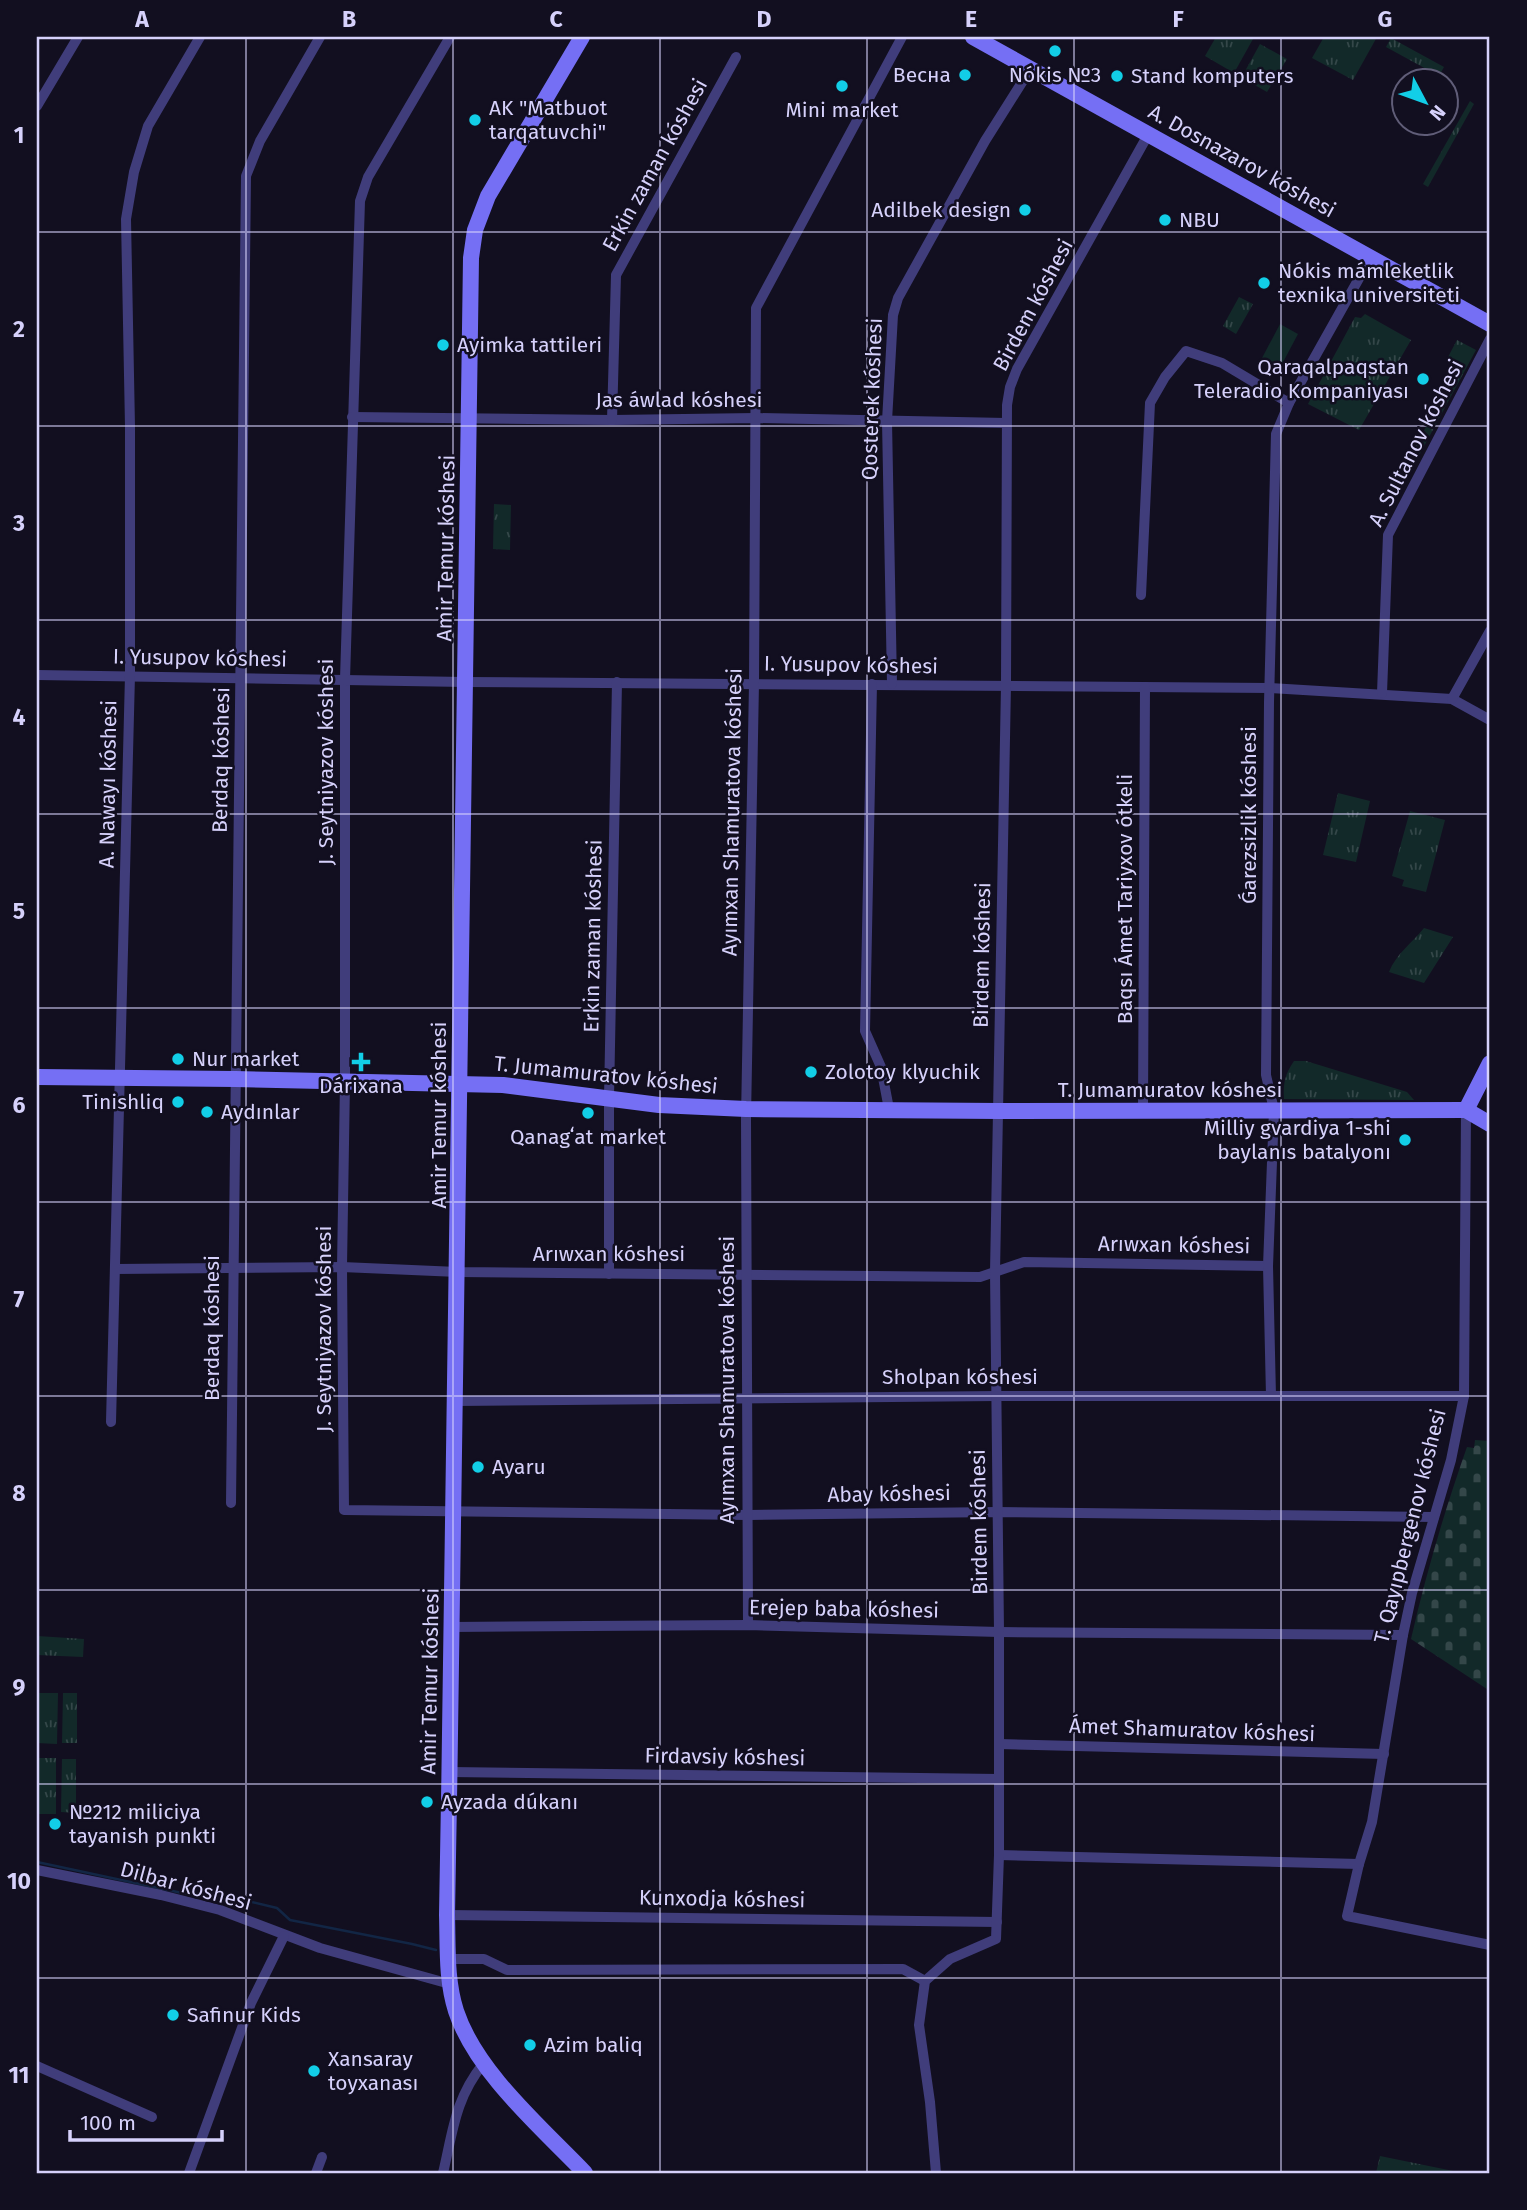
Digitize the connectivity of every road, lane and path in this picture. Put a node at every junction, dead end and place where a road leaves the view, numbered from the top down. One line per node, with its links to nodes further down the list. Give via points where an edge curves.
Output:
1 (78, 37): 10 (street)
2 (200, 37): 25 (street, A. Nawayı kóshesi, via 148,127 126,219)
3 (320, 37): 26 (street, Berdaq kóshesi, via 260,141 246,176)
4 (450, 37): 16 (street, J. Seytniyazov kóshesi, via 368,177 360,201)
5 (582, 37): 18 (street, Amir Temur kóshesi, via 500,173 475,230)
6 (902, 37): 17 (street, Ayımxan Shamuratova kóshesi, via 756,308)
7 (973, 37): 9 (street, A. Dosnazarov kóshesi)
8 (736, 57): 19 (street, Erkin zaman kóshesi, via 617,275)
9 (1031, 68): 11 (street, A. Dosnazarov kóshesi); 20 (street, Qosterek kóshesi, via 898,298)
10 (38, 100)
11 (1149, 133): 12 (street, A. Dosnazarov kóshesi); 21 (street, Birdem kóshesi, via 1017,369)
12 (1371, 257): 13 (street, A. Dosnazarov kóshesi); 15 (street, Ǵarezsizlik kóshesi)
13 (1490, 324)
14 (1490, 338): 36 (street, A. Sultanov kóshesi, via 1388,535)
15 (1289, 403): 22 (street, via 1222,363 1186,351 1165,377 1150,402); 35 (street, Ǵarezsizlik kóshesi, via 1276,434)
16 (352, 417): 18 (street, Jas áwlad kóshesi); 27 (street, J. Seytniyazov kóshesi)
17 (756, 418): 19 (street, Jas áwlad kóshesi); 20 (street, Jas áwlad kóshesi); 30 (street, Ayımxan Shamuratova kóshesi)
18 (468, 419): 19 (street, Jas áwlad kóshesi); 28 (street, Amir Temur kóshesi)
19 (612, 420)
20 (887, 421): 21 (street, Jas áwlad kóshesi); 32 (street, Qosterek kóshesi)
21 (1006, 423): 33 (street, Birdem kóshesi)
22 (1141, 595)
23 (1490, 631): 37 (street)
24 (37, 674): 25 (street, I. Yusupov kóshesi)
25 (130, 675): 26 (street, I. Yusupov kóshesi); 41 (street, A. Nawayı kóshesi)
26 (242, 678): 27 (street, I. Yusupov kóshesi); 42 (street, Berdaq kóshesi)
27 (345, 679): 28 (street, I. Yusupov kóshesi); 43 (street, J. Seytniyazov kóshesi)
28 (465, 682): 29 (street, I. Yusupov kóshesi); 44 (street, Amir Temur kóshesi)
29 (617, 682): 30 (street, I. Yusupov kóshesi); 45 (street, Erkin zaman kóshesi)
30 (754, 683): 31 (street, I. Yusupov kóshesi); 46 (street, Ayımxan Shamuratova kóshesi)
31 (872, 684): 32 (street, I. Yusupov kóshesi); 47 (street, via 865,1031 881,1067)
32 (892, 684): 33 (street, I. Yusupov kóshesi)
33 (1006, 685): 34 (street, I. Yusupov kóshesi); 50 (street, Birdem kóshesi)
34 (1145, 687): 35 (street, I. Yusupov kóshesi); 51 (street, Baqsı Ámet Tariyxov ótkeli)
35 (1270, 688): 36 (street, I. Yusupov kóshesi); 48 (street, Ǵarezsizlik kóshesi, via 1266,1075)
36 (1382, 693): 37 (street, I. Yusupov kóshesi)
37 (1452, 699): 38 (street, I. Yusupov kóshesi)
38 (1490, 720)
39 (1490, 1063): 49 (street, T. Qayıpbergenov kóshesi)
40 (37, 1077): 41 (street, T. Jumamuratov kóshesi)
41 (120, 1078): 42 (street, T. Jumamuratov kóshesi); 56 (street, A. Nawayı kóshesi)
42 (235, 1079): 43 (street, T. Jumamuratov kóshesi); 54 (street, Berdaq kóshesi)
43 (345, 1083): 44 (street, T. Jumamuratov kóshesi); 55 (street, J. Seytniyazov kóshesi)
44 (460, 1084): 45 (street, T. Jumamuratov kóshesi); 57 (street, Amir Temur kóshesi)
45 (609, 1098): 46 (street, T. Jumamuratov kóshesi); 59 (street, Erkin zaman kóshesi)
46 (746, 1109): 47 (street, T. Jumamuratov kóshesi); 60 (street, Ayımxan Shamuratova kóshesi)
47 (889, 1109): 50 (street, T. Jumamuratov kóshesi)
48 (1275, 1110): 49 (street, T. Jumamuratov kóshesi); 51 (street, T. Jumamuratov kóshesi); 53 (street, Ǵarezsizlik kóshesi)
49 (1466, 1110): 52 (street); 63 (street, T. Qayıpbergenov kóshesi)
50 (999, 1111): 51 (street, T. Jumamuratov kóshesi); 58 (street, Birdem kóshesi)
51 (1143, 1111)
52 (1490, 1124)
53 (1268, 1266): 58 (street, Arıwxan kóshesi, via 1024,1262); 62 (street, Ǵarezsizlik kóshesi)
54 (232, 1267): 55 (street, Arıwxan kóshesi); 56 (street, Arıwxan kóshesi); 67 (street, Berdaq kóshesi)
55 (342, 1267): 57 (street, Arıwxan kóshesi); 68 (street, J. Seytniyazov kóshesi)
56 (115, 1269): 66 (street, A. Nawayı kóshesi)
57 (458, 1272): 59 (street, Arıwxan kóshesi); 65 (street, Amir Temur kóshesi)
58 (995, 1272): 60 (street, Arıwxan kóshesi, via 980,1277); 61 (street, Birdem kóshesi)
59 (609, 1274): 60 (street, Arıwxan kóshesi)
60 (745, 1274): 64 (street, Ayımxan Shamuratova kóshesi)
61 (997, 1396): 62 (street, Sholpan kóshesi); 64 (street, Sholpan kóshesi); 70 (street, Birdem kóshesi)
62 (1271, 1396): 63 (street, Sholpan kóshesi)
63 (1464, 1396): 72 (street, T. Qayıpbergenov kóshesi)
64 (748, 1398): 65 (street, Sholpan kóshesi); 71 (street, Ayımxan Shamuratova kóshesi)
65 (456, 1401): 69 (street, Amir Temur kóshesi)
66 (111, 1422)
67 (231, 1503)
68 (344, 1510): 69 (street, Abay kóshesi)
69 (454, 1512): 71 (street, Abay kóshesi); 74 (street, Amir Temur kóshesi)
70 (997, 1512): 71 (street, Abay kóshesi); 72 (street, Abay kóshesi); 75 (street, Birdem kóshesi)
71 (748, 1515): 73 (street, Ayımxan Shamuratova kóshesi)
72 (1434, 1517): 76 (street, T. Qayıpbergenov kóshesi)
73 (748, 1625): 74 (street, Erejep baba kóshesi); 75 (street, Erejep baba kóshesi)
74 (452, 1627): 79 (street, Amir Temur kóshesi)
75 (999, 1632): 76 (street, Erejep baba kóshesi); 77 (street, Birdem kóshesi)
76 (1403, 1635): 78 (street, T. Qayıpbergenov kóshesi)
77 (999, 1744): 78 (street, Ámet Shamuratov kóshesi); 80 (street, Birdem kóshesi)
78 (1384, 1755): 82 (street, T. Qayıpbergenov kóshesi)
79 (450, 1772): 80 (street, Firdavsiy kóshesi); 84 (street, Amir Temur kóshesi)
80 (999, 1779): 81 (street, Birdem kóshesi)
81 (999, 1854): 82 (street); 85 (street, Birdem kóshesi)
82 (1359, 1864): 87 (street, T. Qayıpbergenov kóshesi, via 1347,1916)
83 (37, 1870): 86 (street, Dilbar kóshesi, via 208,1907)
84 (447, 1916): 85 (street, Kunxodja kóshesi); 88 (street, Amir Temur kóshesi)
85 (997, 1922): 89 (street, Birdem kóshesi, via 996,1939 950,1959)
86 (284, 1936): 90 (street, Dilbar kóshesi); 95 (street, via 251,2003)
87 (1490, 1945)
88 (448, 1959): 89 (street, via 485,1959 507,1970 902,1969); 90 (street, Amir Temur kóshesi)
89 (925, 1981): 99 (street, via 919,2025)
90 (450, 1984): 91 (street, Amir Temur kóshesi, via 456,2012)
91 (483, 2064): 97 (street, via 465,2088 455,2114); 98 (street, Amir Temur kóshesi)
92 (37, 2066): 93 (street)
93 (152, 2118)
94 (322, 2157): 96 (street)
95 (189, 2173)
96 (316, 2173)
97 (443, 2173)
98 (585, 2173)
99 (936, 2173)

